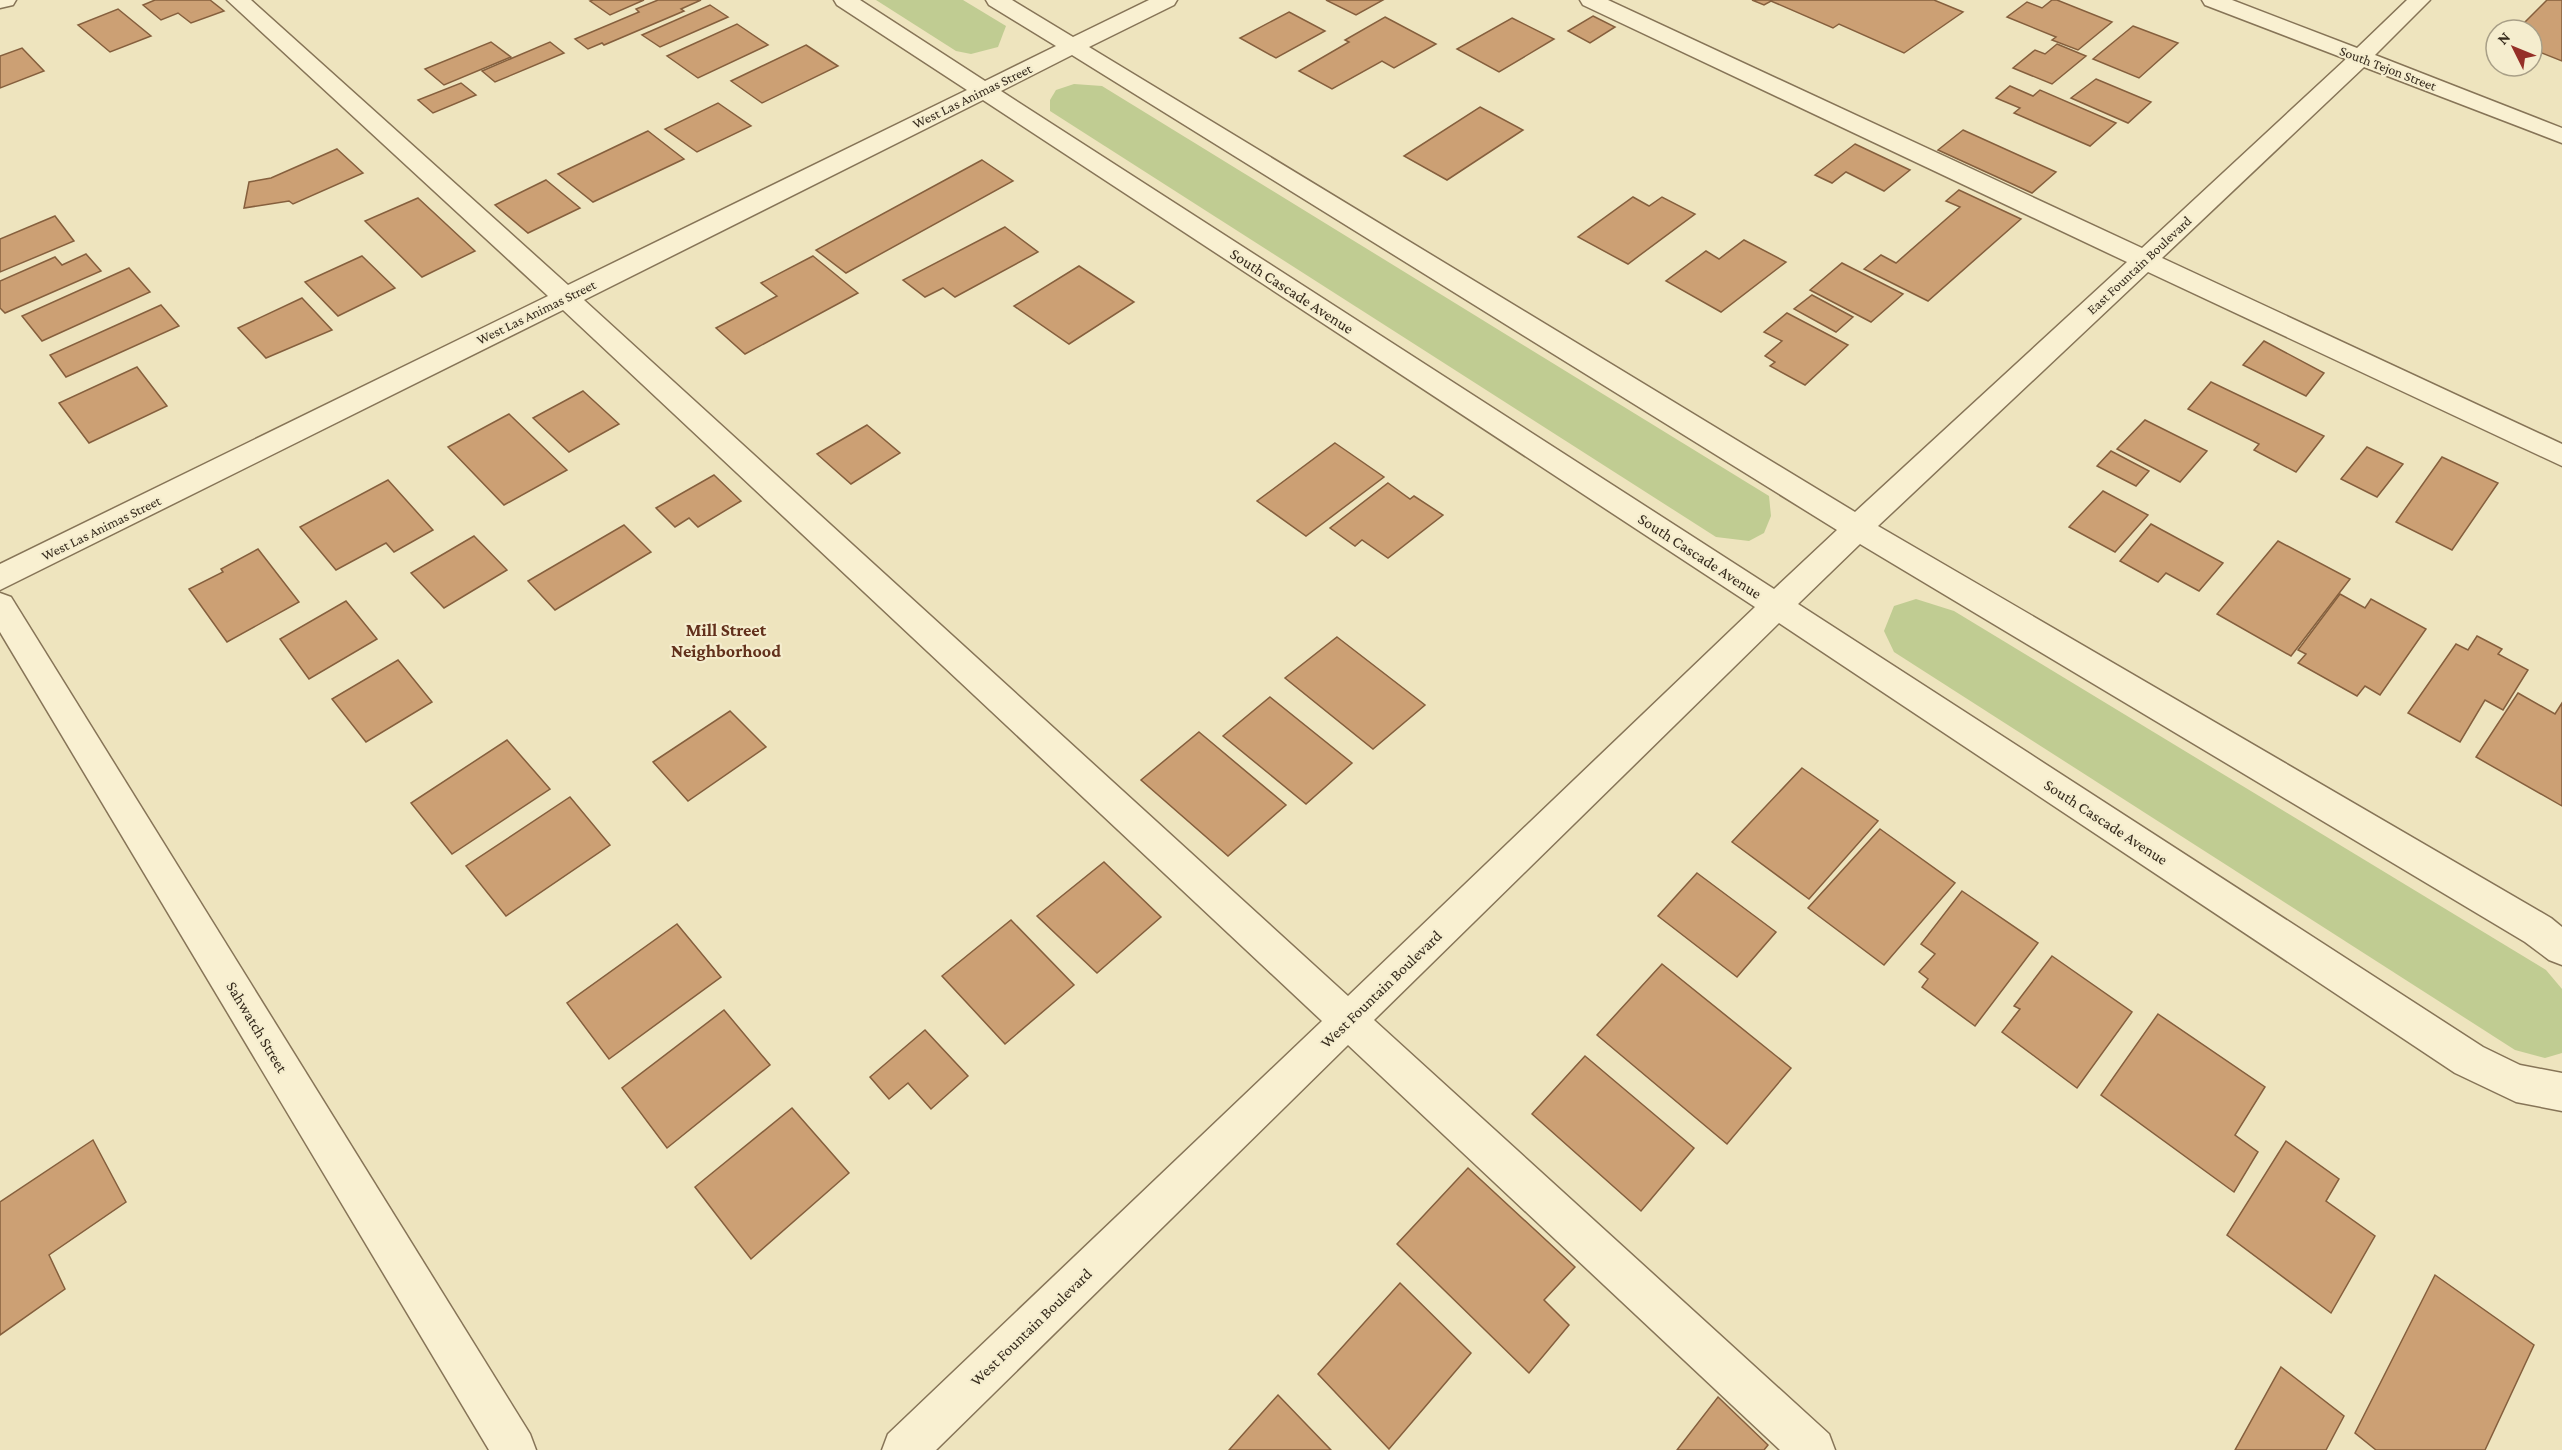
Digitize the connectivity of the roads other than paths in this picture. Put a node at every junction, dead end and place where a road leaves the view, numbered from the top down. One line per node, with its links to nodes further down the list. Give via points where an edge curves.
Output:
1 (5, 0): 9 (street)
2 (238, 0): 15 (street)
3 (845, 0): 12 (street, South Cascade Avenue)
4 (997, 0): 10 (street)
5 (1166, 0): 10 (street, West Las Animas Street)
6 (1591, 0): 14 (street)
7 (2213, 0): 11 (street, South Tejon Street)
8 (2419, 0): 11 (street, East Fountain Boulevard)
9 (0, 2)
10 (1073, 46): 12 (street, West Las Animas Street); 17 (street)
11 (2361, 58): 13 (street, South Tejon Street); 14 (street, East Fountain Boulevard)
12 (984, 90): 15 (street, West Las Animas Street); 20 (street, South Cascade Avenue)
13 (2562, 136)
14 (2144, 261): 16 (street); 17 (street, East Fountain Boulevard)
15 (566, 297): 18 (street, West Las Animas Street); 22 (street)
16 (2562, 456)
17 (1857, 528): 20 (street, West Fountain Boulevard); 21 (street, via 2538,930)
18 (0, 578)
19 (0, 605): 24 (street, Sahwatch Street)
20 (1777, 606): 22 (street, West Fountain Boulevard); 23 (street, South Cascade Avenue, via 2469,1060 2516,1083)
21 (2562, 948)
22 (1348, 1020): 25 (street, West Fountain Boulevard); 26 (street)
23 (2562, 1092)
24 (514, 1450)
25 (904, 1450)
26 (1813, 1450)

